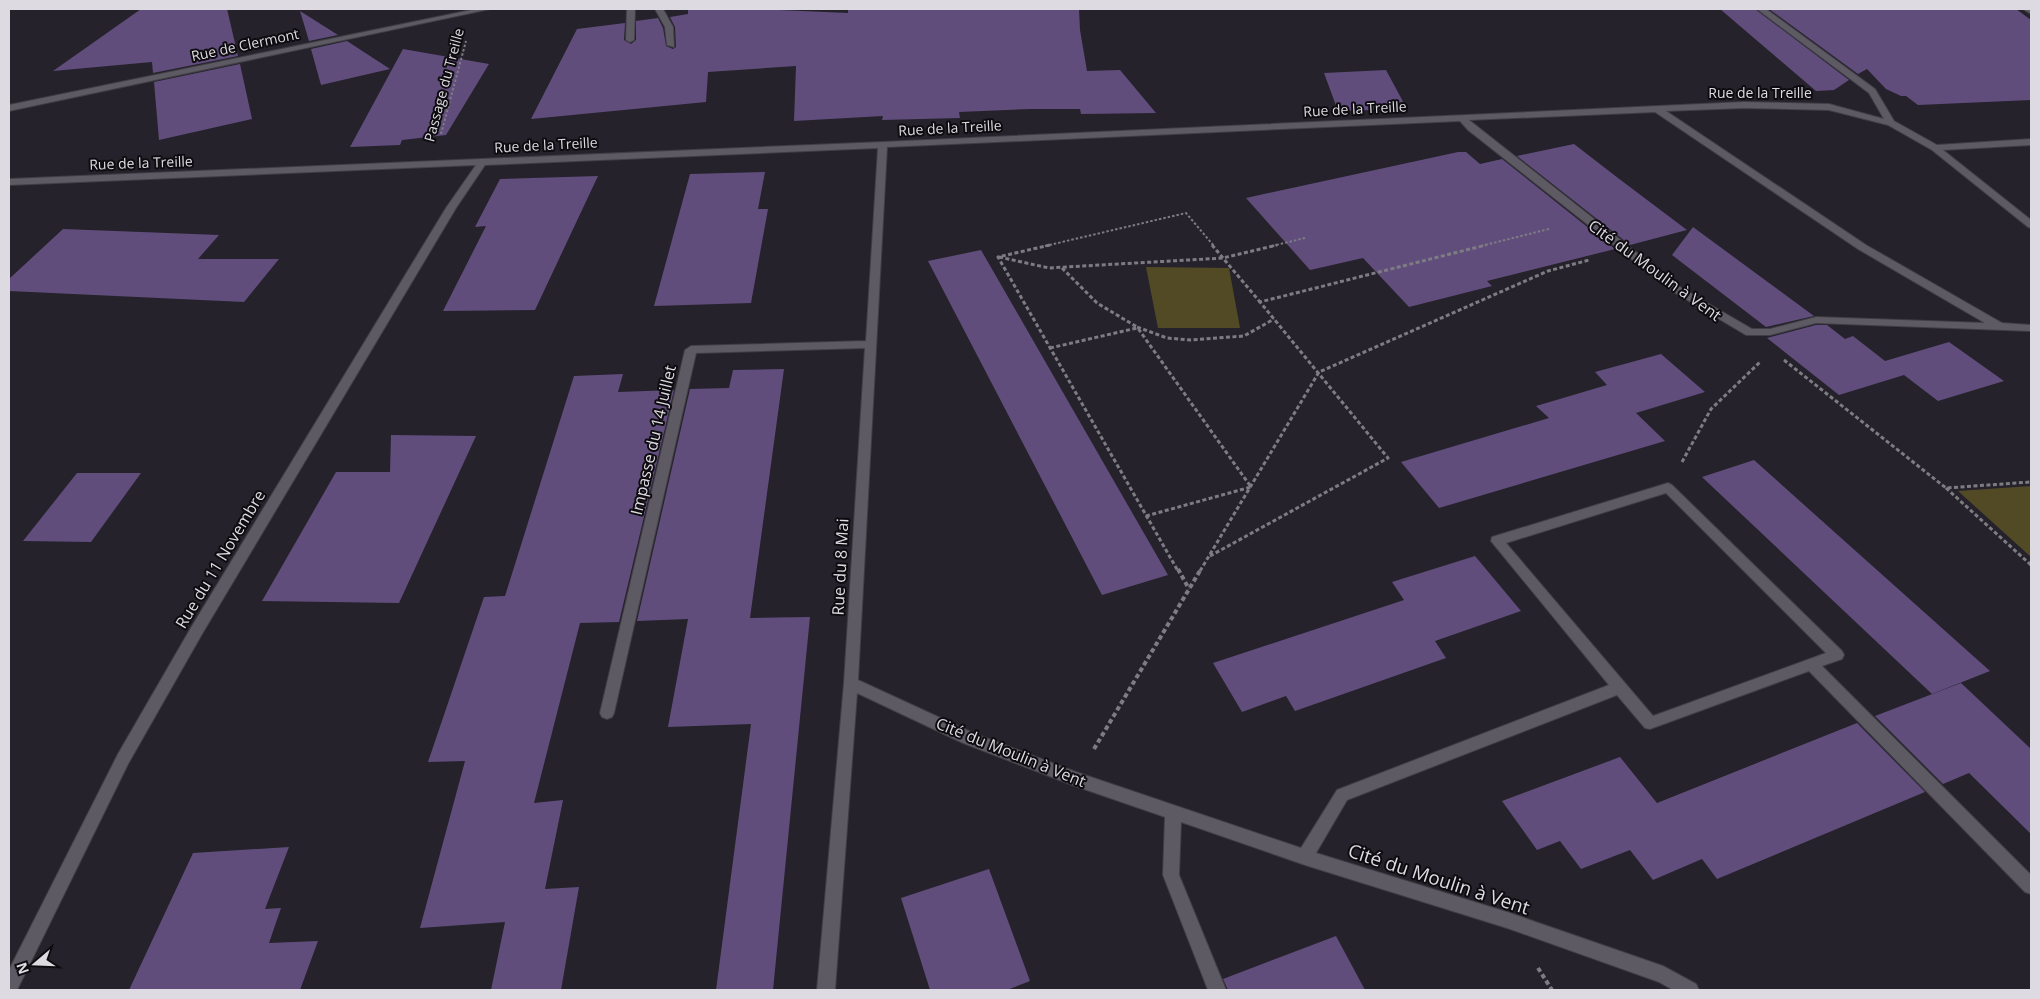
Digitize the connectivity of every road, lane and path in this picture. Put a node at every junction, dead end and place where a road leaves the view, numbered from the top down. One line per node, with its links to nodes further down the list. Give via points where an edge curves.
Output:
1 (486, 9): 6 (street, Rue de Clermont)
2 (631, 9): 8 (street)
3 (659, 9): 9 (street, via 669,27)
4 (1761, 9): 13 (street, via 1872,91)
5 (2026, 9): 7 (street)
6 (474, 12): 10 (street, Rue de Clermont); 18 (path, Passage du Treille)
7 (2031, 12)
8 (630, 40)
9 (671, 45)
10 (9, 108)
11 (1657, 109): 12 (street, Rue de la Treille); 13 (street, Rue de la Treille, via 1744,105 1828,107); 30 (street, via 1862,247)
12 (1462, 118): 15 (street, Rue de la Treille); 20 (street, Cité du Moulin à Vent)
13 (1891, 123): 16 (street)
14 (2031, 142): 16 (street)
15 (883, 145): 17 (street, Rue de la Treille); 33 (street, Rue du 8 Mai)
16 (1935, 148): 21 (street)
17 (484, 161): 18 (street, Rue de la Treille); 52 (street, Rue du 11 Novembre, via 451,208 197,630 124,759)
18 (432, 164): 19 (street, Rue de la Treille)
19 (9, 182)
20 (1586, 219): 23 (street, Cité du Moulin à Vent); 27 (path)
21 (2031, 225)
22 (1305, 238): 25 (path)
23 (1626, 250): 32 (street, Cité du Moulin à Vent, via 1676,289); 35 (path, via 1548,271)
24 (998, 257): 25 (path, via 1186,213); 26 (path); 34 (path)
25 (1223, 258): 26 (path); 27 (path)
26 (1061, 268): 29 (path, via 1097,303)
27 (1260, 302): 28 (path)
28 (1274, 319): 29 (path, via 1244,336 1191,340 1167,338); 35 (path)
29 (1137, 327): 34 (path); 37 (path)
30 (2000, 327): 31 (street); 32 (street, via 1816,320 1770,332)
31 (2031, 328)
32 (1750, 333): 38 (path, via 1760,363 1711,410); 39 (path)
33 (870, 344): 45 (street, Rue du 8 Mai); 47 (street, Impasse du 14 Juillet, via 691,350)
34 (1050, 348): 40 (path)
35 (1319, 372): 37 (path); 41 (path, via 1388,458)
36 (2031, 482): 39 (path)
37 (1251, 487): 40 (path); 41 (path)
38 (1668, 488): 44 (street, via 1837,655); 46 (street, via 1497,540)
39 (1946, 488): 42 (path)
40 (1146, 516): 43 (path)
41 (1209, 556): 43 (path)
42 (2031, 565)
43 (1189, 590): 48 (path)
44 (1811, 664): 46 (street, via 1650,723); 51 (street)
45 (851, 683): 48 (street, Cité du Moulin à Vent, via 968,738); 53 (street, Rue du 8 Mai)
46 (1621, 687): 50 (street, via 1342,795)
47 (606, 713)
48 (1075, 779): 49 (street, Cité du Moulin à Vent)
49 (1173, 812): 50 (street, Cité du Moulin à Vent); 54 (street, via 1171,875)
50 (1305, 857): 55 (street, Cité du Moulin à Vent, via 1507,920 1663,975)
51 (2031, 886)
52 (9, 988)
53 (826, 990)
54 (1217, 990)
55 (1690, 990)

